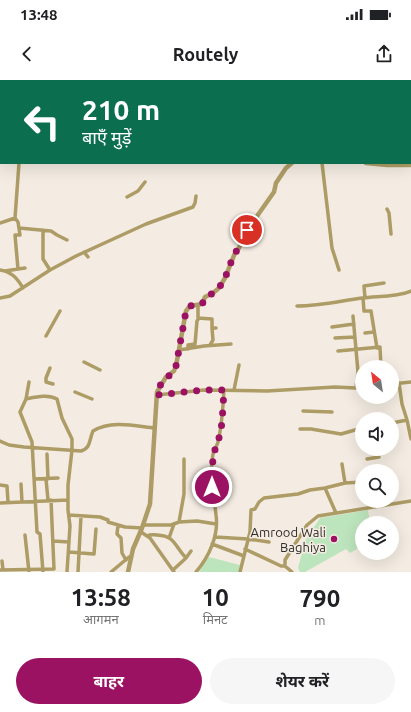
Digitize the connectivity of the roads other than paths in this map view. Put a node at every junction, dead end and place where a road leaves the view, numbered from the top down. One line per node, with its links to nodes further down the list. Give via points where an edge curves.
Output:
1 (19, 164): 10 (street)
2 (291, 164): 28 (street, via 245,233 219,288)
3 (322, 164): 21 (street, via 332,248)
4 (374, 164): 5 (street)
5 (411, 165)
6 (145, 182): 8 (street, via 138,191)
7 (196, 196): 16 (street, via 193,207 146,224)
8 (127, 197)
9 (387, 209): 14 (street)
10 (16, 218): 11 (street); 12 (street)
11 (0, 223)
12 (19, 228): 13 (street); 19 (street, via 20,235 15,236)
13 (43, 230): 15 (street, via 51,231); 20 (street, via 43,259)
14 (391, 234)
15 (67, 240)
16 (84, 252): 17 (street); 20 (street)
17 (88, 257)
18 (25, 268): 19 (street)
19 (18, 269): 22 (street)
20 (50, 270): 24 (street)
21 (339, 270)
22 (2, 271): 24 (street, via 17,278)
23 (384, 283): 27 (street, via 364,286)
24 (23, 288): 26 (street, via 10,296)
25 (411, 291): 27 (street)
26 (0, 298)
27 (364, 298): 29 (street, via 317,306); 35 (street, via 364,311 371,311)
28 (198, 305): 32 (street); 45 (street, via 190,306 186,311)
29 (297, 306)
30 (60, 311): 37 (street)
31 (353, 316): 33 (street)
32 (199, 318): 41 (street, via 212,319 214,328); 43 (street, via 195,344 188,345)
33 (354, 324): 34 (street); 38 (street)
34 (332, 327)
35 (374, 332): 36 (street); 42 (street)
36 (365, 333)
37 (46, 336)
38 (355, 337): 39 (street); 44 (street)
39 (335, 338)
40 (231, 344): 41 (street)
41 (210, 345): 43 (street)
42 (377, 348): 44 (street); 48 (street, via 380,347)
43 (188, 349): 45 (street)
44 (356, 349): 46 (street); 47 (street)
45 (179, 350): 61 (street, via 174,371 166,376)
46 (338, 351)
47 (357, 360)
48 (381, 360)
49 (84, 362): 52 (street)
50 (239, 365): 59 (street)
51 (50, 368): 56 (street, via 46,382)
52 (100, 370)
53 (30, 382): 63 (street)
54 (411, 382): 55 (street)
55 (399, 383): 66 (street)
56 (53, 384)
57 (355, 388): 59 (street)
58 (224, 390): 59 (street); 61 (street); 100 (street, via 222,423 213,454 212,483)
59 (234, 390)
60 (75, 392): 62 (street)
61 (157, 395): 68 (street)
62 (92, 398)
63 (26, 399): 73 (street, via 20,412); 74 (street, via 43,396 57,399 72,439)
64 (303, 411): 65 (street)
65 (332, 412)
66 (407, 420): 67 (street); 71 (street)
67 (399, 421)
68 (155, 428): 74 (street, via 109,425 93,431 86,449); 102 (street, via 150,504)
69 (300, 429): 70 (street, via 341,434)
70 (355, 430)
71 (411, 439)
72 (0, 441): 73 (street)
73 (32, 447): 74 (street); 81 (street)
74 (72, 450): 89 (street)
75 (47, 454): 82 (street)
76 (379, 457): 78 (street)
77 (184, 459): 98 (street, via 184,494)
78 (367, 459)
79 (342, 464): 84 (street)
80 (58, 478): 82 (street)
81 (34, 479): 82 (street); 90 (street)
82 (47, 479): 88 (street)
83 (355, 482): 84 (street)
84 (346, 483): 87 (street)
85 (21, 484): 93 (street)
86 (0, 485): 92 (street, via 7,486)
87 (325, 488): 95 (street); 108 (street, via 264,498 251,510)
88 (49, 500): 89 (street); 90 (street); 109 (street)
89 (68, 500): 96 (street)
90 (35, 501): 93 (street); 125 (street)
91 (411, 501): 95 (street)
92 (8, 502): 93 (street); 94 (street)
93 (22, 502)
94 (0, 503)
95 (336, 513): 122 (street, via 318,516 308,525 285,560)
96 (69, 515): 97 (street); 110 (street)
97 (81, 516): 101 (street, via 100,517); 116 (street)
98 (179, 522): 99 (street); 100 (street)
99 (174, 524): 102 (street); 107 (street)
100 (216, 524): 106 (street)
101 (118, 525): 102 (street); 120 (street, via 117,534 121,538 122,553)
102 (142, 528): 105 (street); 118 (street)
103 (96, 529): 116 (street, via 94,554)
104 (25, 535): 124 (street)
105 (147, 536): 107 (street); 126 (street)
106 (215, 537): 108 (street); 112 (street)
107 (169, 538): 119 (street)
108 (248, 539): 111 (street); 113 (street)
109 (53, 541): 110 (street); 125 (street, via 54,569)
110 (69, 542): 115 (street)
111 (269, 542)
112 (212, 544): 117 (street); 131 (street)
113 (245, 549): 117 (street); 122 (street)
114 (190, 551): 119 (street)
115 (69, 552): 116 (street); 127 (street)
116 (79, 553): 128 (street)
117 (244, 556): 132 (street)
118 (131, 557): 120 (street); 130 (street)
119 (186, 558): 126 (street)
120 (126, 560): 129 (street)
121 (2, 562): 123 (street)
122 (286, 569): 133 (street)
123 (1, 570): 124 (street)
124 (29, 571): 125 (street)
125 (43, 571)
126 (173, 571)
127 (67, 572)
128 (78, 572)
129 (112, 572)
130 (128, 572)
131 (196, 572)
132 (240, 572)
133 (292, 572)

